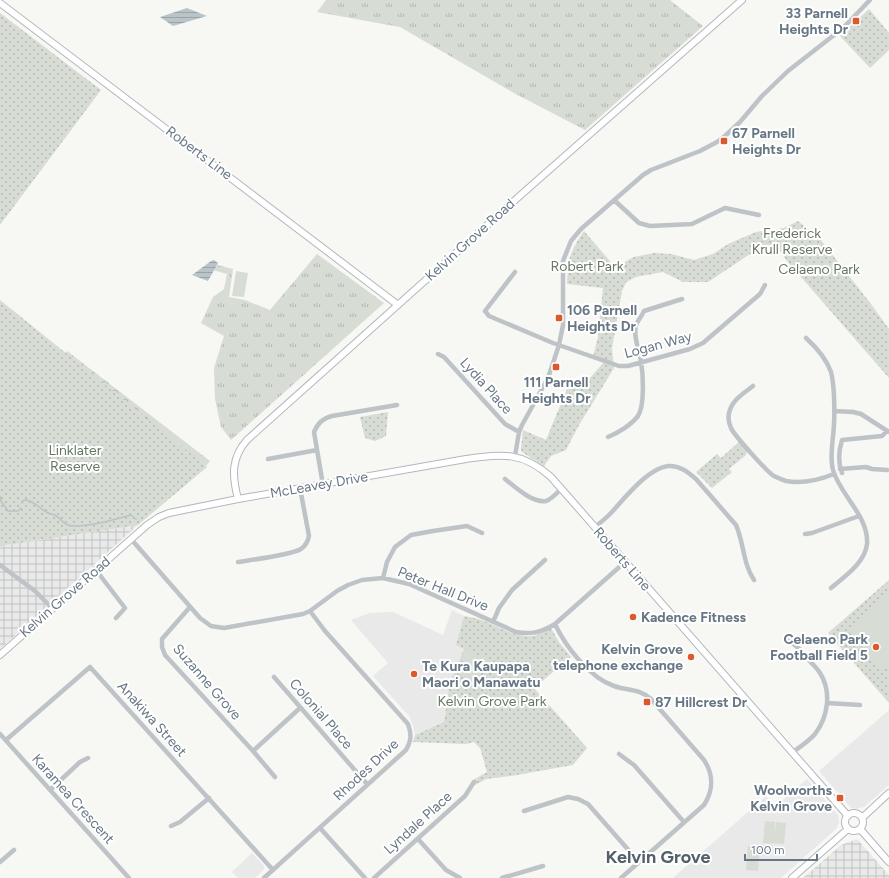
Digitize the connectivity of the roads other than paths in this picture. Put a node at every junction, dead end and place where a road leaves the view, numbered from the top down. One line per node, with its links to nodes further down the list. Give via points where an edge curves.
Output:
1 (742, 0): 9 (street, Kelvin Grove Road)
2 (870, 0): 4 (street, via 843,28 788,71 725,136 700,151 651,170)
3 (0, 3): 9 (street, Roberts Line)
4 (614, 200): 5 (street, via 639,223 650,226 692,224 725,208); 11 (street, via 581,229 566,251 563,261 563,324)
5 (759, 215)
6 (515, 272): 11 (street, Logan Way, via 485,311 489,316)
7 (765, 285): 13 (street, Logan Way, via 760,294 703,343)
8 (682, 299): 13 (street, via 644,311 636,325)
9 (398, 305): 29 (street, Kelvin Grove Road, via 240,448 234,475)
10 (806, 338): 16 (street, via 823,356 831,372)
11 (560, 345): 13 (street, Logan Way, via 613,365 628,366); 18 (street, via 548,378)
12 (438, 354): 18 (street, Lydia Place, via 444,357 505,424)
13 (641, 363): 19 (street, via 642,397 638,415)
14 (753, 386): 24 (street, via 734,401 729,412 731,428 745,446 774,476 785,480 809,481)
15 (397, 405): 20 (street, via 324,418 317,424 314,432)
16 (834, 411): 17 (street, via 861,414); 24 (street, via 831,446)
17 (888, 431): 23 (street, via 882,436 842,440 840,447 841,471 866,467)
18 (519, 432): 21 (street)
19 (608, 437)
20 (317, 450): 22 (street); 26 (street)
21 (515, 456): 26 (street, McLeavey Drive, via 466,459); 28 (street, Roberts Line, via 542,469)
22 (268, 459)
23 (886, 470)
24 (834, 474): 30 (street)
25 (505, 479): 28 (street, via 530,498 546,501)
26 (323, 485): 27 (street, McLeavey Drive)
27 (300, 488): 29 (street, McLeavey Drive); 36 (street, via 309,536 303,548 294,552)
28 (561, 489): 31 (street, Roberts Line)
29 (238, 499): 34 (street, McLeavey Drive, via 169,513 152,521)
30 (859, 516): 33 (street, via 812,534); 42 (street, via 867,544 864,554 853,570)
31 (595, 528): 37 (street, Roberts Line); 41 (street, via 652,473 669,466 678,467 696,479 736,524 747,568)
32 (482, 533): 40 (street, via 467,526 412,536 395,547 387,562)
33 (805, 534)
34 (131, 539): 39 (street, Kelvin Grove Road); 43 (street, Peter Hall Drive)
35 (545, 560): 47 (street, via 512,590)
36 (238, 562)
37 (624, 562): 48 (street, Peter Hall Drive); 58 (street, Roberts Line)
38 (0, 565): 44 (street, via 35,591)
39 (96, 570): 44 (street, Kelvin Grove Road); 46 (street, via 125,608)
40 (383, 578): 45 (street, Peter Hall Drive, via 348,584); 47 (street, Peter Hall Drive, via 409,584)
41 (754, 580)
42 (831, 588)
43 (190, 607): 45 (street, Peter Hall Drive, via 206,623 224,628); 57 (street, Suzanne Grove, via 162,639 165,655)
44 (52, 608): 50 (street, Kelvin Grove Road)
45 (310, 611): 63 (street, Rhodes Drive, via 408,724 410,730 411,739 406,750)
46 (116, 618)
47 (493, 622): 48 (street, Peter Hall Drive, via 523,633 538,632)
48 (555, 624): 70 (street, via 569,649 600,679 646,695 707,765 711,778 708,799)
49 (788, 640): 52 (street, via 797,645 820,673 826,685)
50 (0, 655)
51 (274, 677): 54 (street, Colonial Place)
52 (827, 703): 53 (street); 58 (street, via 822,722 814,735)
53 (860, 705)
54 (300, 708): 57 (street); 63 (street, Colonial Place)
55 (0, 734): 56 (street, Karamea Crescent)
56 (6, 740): 64 (street, Karamea Crescent); 66 (street, Anakiwa Street, via 90,667)
57 (253, 751): 61 (street, Suzanne Grove)
58 (793, 752): 68 (street, Roberts Line)
59 (619, 754): 70 (street, via 634,765)
60 (88, 758): 64 (street, via 80,762)
61 (275, 777)
62 (474, 782): 75 (street, Lyndale Place, via 465,796)
63 (367, 784): 72 (street, Rhodes Drive)
64 (50, 790): 82 (street, Karamea Crescent)
65 (889, 793): 69 (street)
66 (209, 798): 71 (street, via 180,822); 81 (street, Anakiwa Street)
67 (524, 811): 78 (street, via 568,797 578,799 588,804)
68 (848, 816): 69 (street, via 856,814); 73 (street, via 845,824)
69 (862, 818): 74 (street, via 863,824)
70 (684, 822): 78 (street)
71 (171, 826)
72 (320, 828): 81 (street, Rhodes Drive); 84 (street)
73 (848, 828): 74 (street, via 855,831); 89 (street)
74 (860, 829): 79 (street)
75 (418, 838): 85 (street, Lyndale Place); 86 (street, via 446,870)
76 (14, 850): 77 (street)
77 (0, 862)
78 (639, 862): 88 (street)
79 (889, 862)
80 (543, 866): 87 (street)
81 (273, 870): 83 (street, Rhodes Drive)
82 (129, 878)
83 (264, 878)
84 (365, 878)
85 (374, 878)
86 (460, 878)
87 (502, 878)
88 (621, 878)
89 (792, 878)

